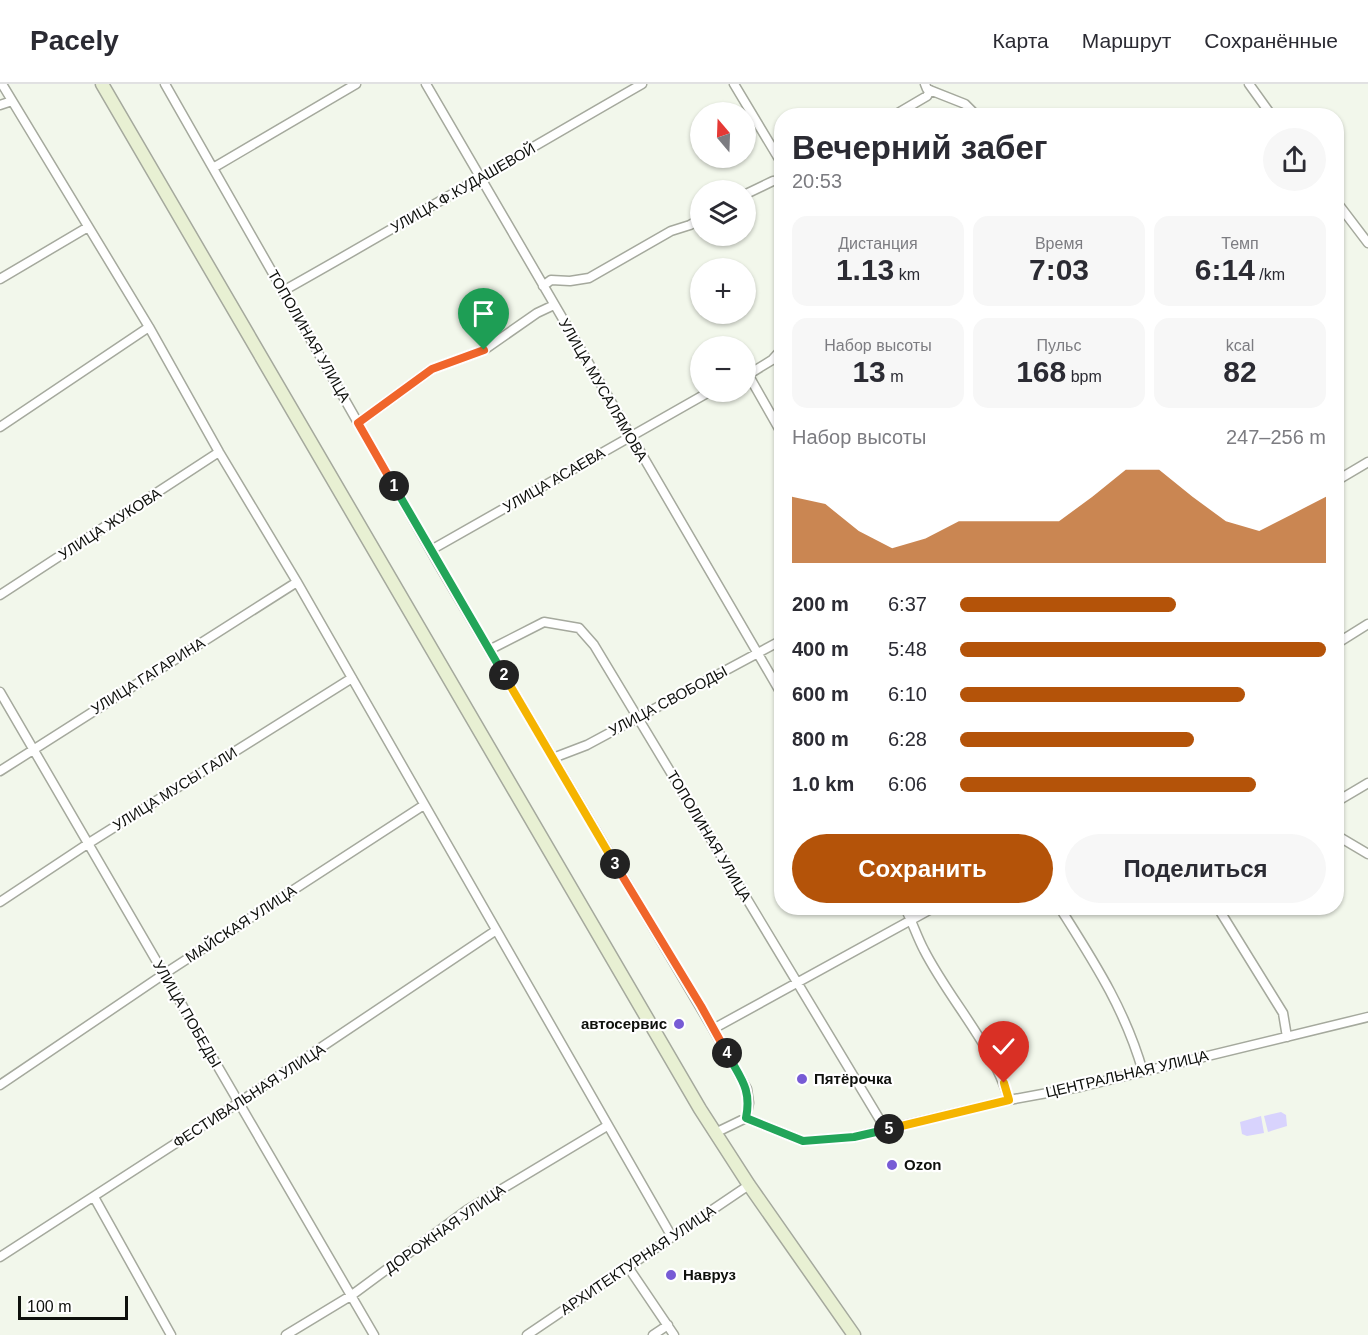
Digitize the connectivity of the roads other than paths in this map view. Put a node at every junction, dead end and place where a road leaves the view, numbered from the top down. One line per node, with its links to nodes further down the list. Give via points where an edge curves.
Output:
1 (2, 84): 10 (street)
2 (102, 84): 80 (main road)
3 (165, 84): 16 (street, ТОПОЛИНАЯ УЛИЦА)
4 (356, 84): 16 (street)
5 (426, 84): 17 (street, УЛИЦА МУСАЛЯМОВА)
6 (642, 84): 17 (street, УЛИЦА Ф.КУДАШЕВОЙ)
7 (734, 84): 15 (street)
8 (1249, 84): 14 (street)
9 (928, 87): 12 (street, via 927,96); 13 (street)
10 (12, 100): 11 (street); 22 (street)
11 (0, 105)
12 (907, 108)
13 (969, 108)
14 (1266, 108)
15 (774, 151)
16 (213, 168): 26 (street, ТОПОЛИНАЯ УЛИЦА)
17 (480, 177): 25 (street, УЛИЦА МУСАЛЯМОВА); 26 (street, УЛИЦА Ф.КУДАШЕВОЙ)
18 (774, 181): 19 (street)
19 (756, 190)
20 (1344, 212): 23 (street)
21 (690, 225): 25 (street, via 670,231 589,278 551,280)
22 (88, 228): 24 (street); 28 (street)
23 (1368, 243)
24 (0, 279)
25 (543, 286): 27 (street, УЛИЦА МУСАЛЯМОВА)
26 (283, 291): 34 (street, ТОПОЛИНАЯ УЛИЦА)
27 (554, 306): 34 (street, via 537,313 484,350 432,369); 36 (street, УЛИЦА МУСАЛЯМОВА)
28 (148, 327): 35 (street); 37 (street)
29 (774, 358): 30 (street)
30 (756, 370)
31 (756, 391): 33 (street)
32 (691, 402): 36 (street, УЛИЦА АСАЕВА)
33 (774, 421)
34 (358, 423): 40 (street, ТОПОЛИНАЯ УЛИЦА)
35 (0, 427)
36 (630, 437): 40 (street, УЛИЦА АСАЕВА); 47 (street, УЛИЦА МУСАЛЯМОВА)
37 (219, 452): 41 (street); 42 (street, УЛИЦА ЖУКОВА)
38 (1368, 462): 39 (street)
39 (1344, 476)
40 (431, 550): 46 (street, ТОПОЛИНАЯ УЛИЦА)
41 (297, 582): 48 (street); 52 (street, УЛИЦА ГАГАРИНА)
42 (0, 596)
43 (1368, 624): 44 (street)
44 (1344, 639)
45 (774, 644): 47 (street, УЛИЦА СВОБОДЫ)
46 (489, 650): 51 (street, ТОПОЛИНАЯ УЛИЦА, via 544,622 579,628 594,645); 53 (street, ТОПОЛИНАЯ УЛИЦА)
47 (757, 653): 49 (street, УЛИЦА МУСАЛЯМОВА); 51 (street, УЛИЦА СВОБОДЫ)
48 (352, 678): 57 (street); 59 (street, УЛИЦА МУСЫ ГАЛИ)
49 (774, 681)
50 (0, 692): 52 (street, УЛИЦА ПОБЕДЫ)
51 (639, 718): 53 (street, УЛИЦА СВОБОДЫ); 69 (street, ТОПОЛИНАЯ УЛИЦА)
52 (33, 749): 54 (street, УЛИЦА ГАГАРИНА); 59 (street, УЛИЦА ПОБЕДЫ)
53 (553, 758): 71 (street, ТОПОЛИНАЯ УЛИЦА)
54 (0, 771)
55 (1368, 783): 56 (street)
56 (1344, 797)
57 (424, 805): 67 (street); 68 (street, МАЙСКАЯ УЛИЦА)
58 (1344, 840): 60 (street)
59 (89, 843): 61 (street, УЛИЦА МУСЫ ГАЛИ); 68 (street, УЛИЦА ПОБЕДЫ)
60 (1368, 854)
61 (0, 902)
62 (909, 915): 66 (street)
63 (919, 915): 66 (street)
64 (1064, 915): 73 (street, via 1112,993 1134,1039)
65 (1222, 915): 72 (street, via 1283,1013)
66 (911, 919): 69 (street); 75 (street, via 923,950 999,1072)
67 (495, 931): 76 (street, ФЕСТИВАЛЬНАЯ УЛИЦА); 78 (street)
68 (164, 974): 74 (street, МАЙСКАЯ УЛИЦА); 76 (street, УЛИЦА ПОБЕДЫ)
69 (797, 983): 71 (street); 79 (street, ТОПОЛИНАЯ УЛИЦА)
70 (1368, 1017): 72 (street, ЦЕНТРАЛЬНАЯ УЛИЦА)
71 (713, 1029): 77 (street, ТОПОЛИНАЯ УЛИЦА, via 747,1089)
72 (1287, 1037): 73 (street, ЦЕНТРАЛЬНАЯ УЛИЦА)
73 (1143, 1072): 75 (street, ЦЕНТРАЛЬНАЯ УЛИЦА)
74 (0, 1085)
75 (1009, 1100): 79 (street, ЦЕНТРАЛЬНАЯ УЛИЦА)
76 (238, 1103): 82 (street, ФЕСТИВАЛЬНАЯ УЛИЦА); 86 (street, УЛИЦА ПОБЕДЫ)
77 (746, 1118): 79 (street, ЦЕНТРАЛЬНАЯ УЛИЦА, via 803,1141); 80 (street)
78 (607, 1126): 83 (street); 86 (street, ДОРОЖНАЯ УЛИЦА, via 467,1210)
79 (886, 1130)
80 (716, 1133): 81 (main road)
81 (749, 1185): 83 (street, АРХИТЕКТУРНАЯ УЛИЦА); 94 (main road)
82 (94, 1197): 84 (street, ФЕСТИВАЛЬНАЯ УЛИЦА); 88 (street)
83 (672, 1237): 85 (street, АРХИТЕКТУРНАЯ УЛИЦА)
84 (0, 1257)
85 (628, 1267): 87 (street); 91 (street, АРХИТЕКТУРНАЯ УЛИЦА)
86 (352, 1295): 89 (street, ДОРОЖНАЯ УЛИЦА); 90 (street, УЛИЦА ПОБЕДЫ)
87 (668, 1325): 92 (street); 93 (street)
88 (171, 1335)
89 (286, 1335)
90 (374, 1335)
91 (527, 1335)
92 (653, 1335)
93 (674, 1335)
94 (854, 1335)

